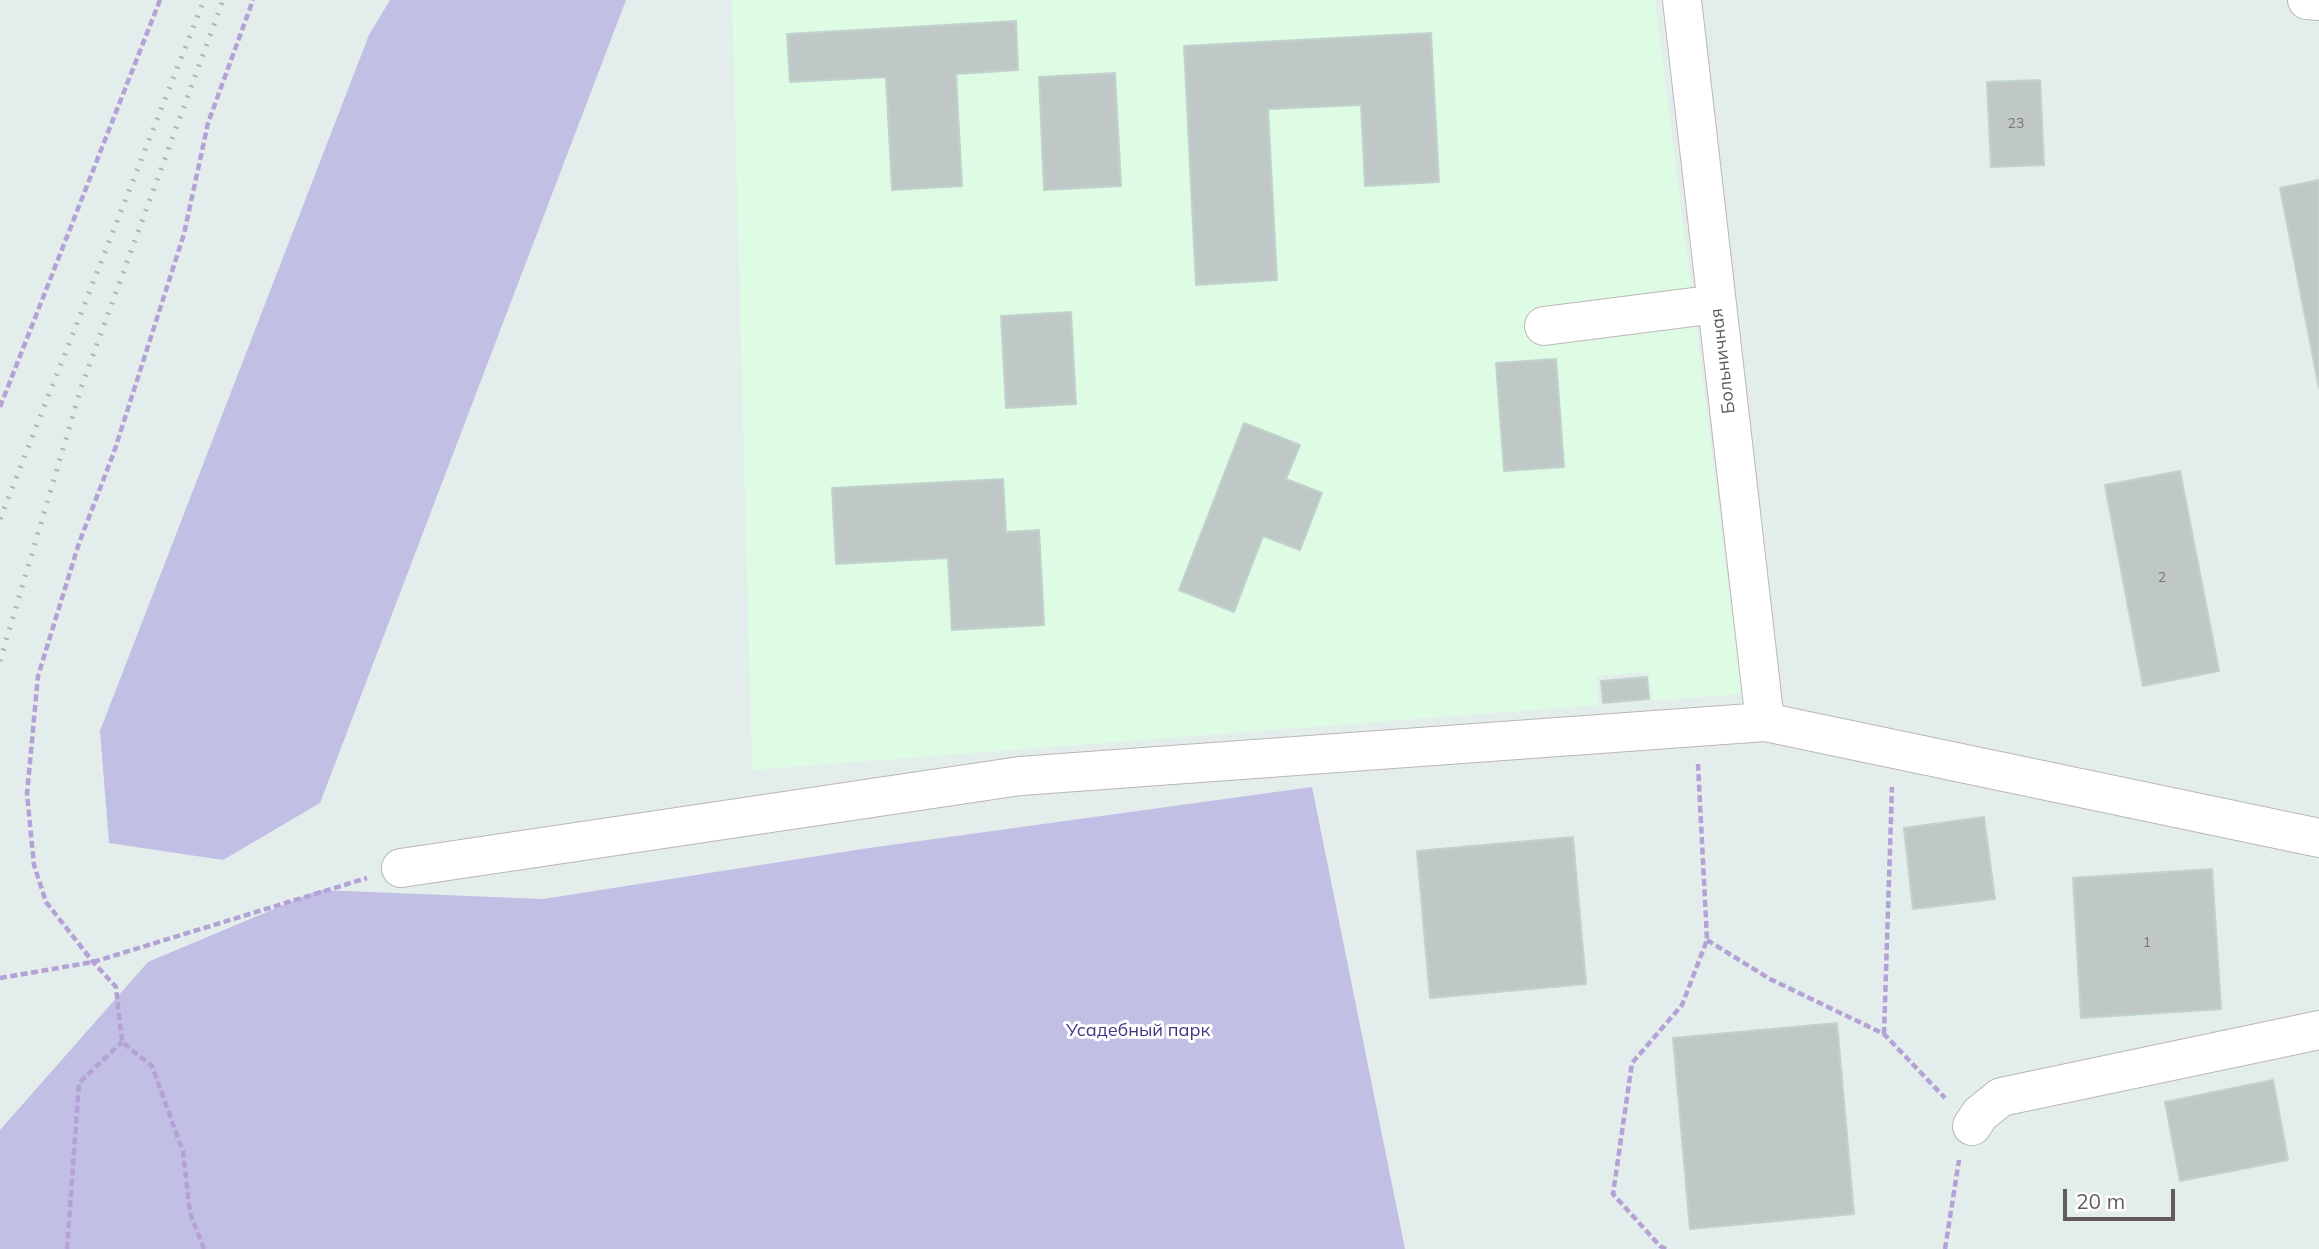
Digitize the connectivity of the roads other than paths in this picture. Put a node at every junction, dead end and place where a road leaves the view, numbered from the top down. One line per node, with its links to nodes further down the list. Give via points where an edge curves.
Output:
1 (1682, 0): 4 (street, Больничная)
2 (2307, 0): 3 (street)
3 (2319, 1)
4 (1717, 304): 5 (street); 6 (street, Больничная)
5 (1544, 326)
6 (1765, 722): 7 (street); 8 (street, via 1020,776)
7 (2319, 838)
8 (401, 868)
9 (2319, 1030): 10 (street, via 2001,1097)
10 (1972, 1126)

